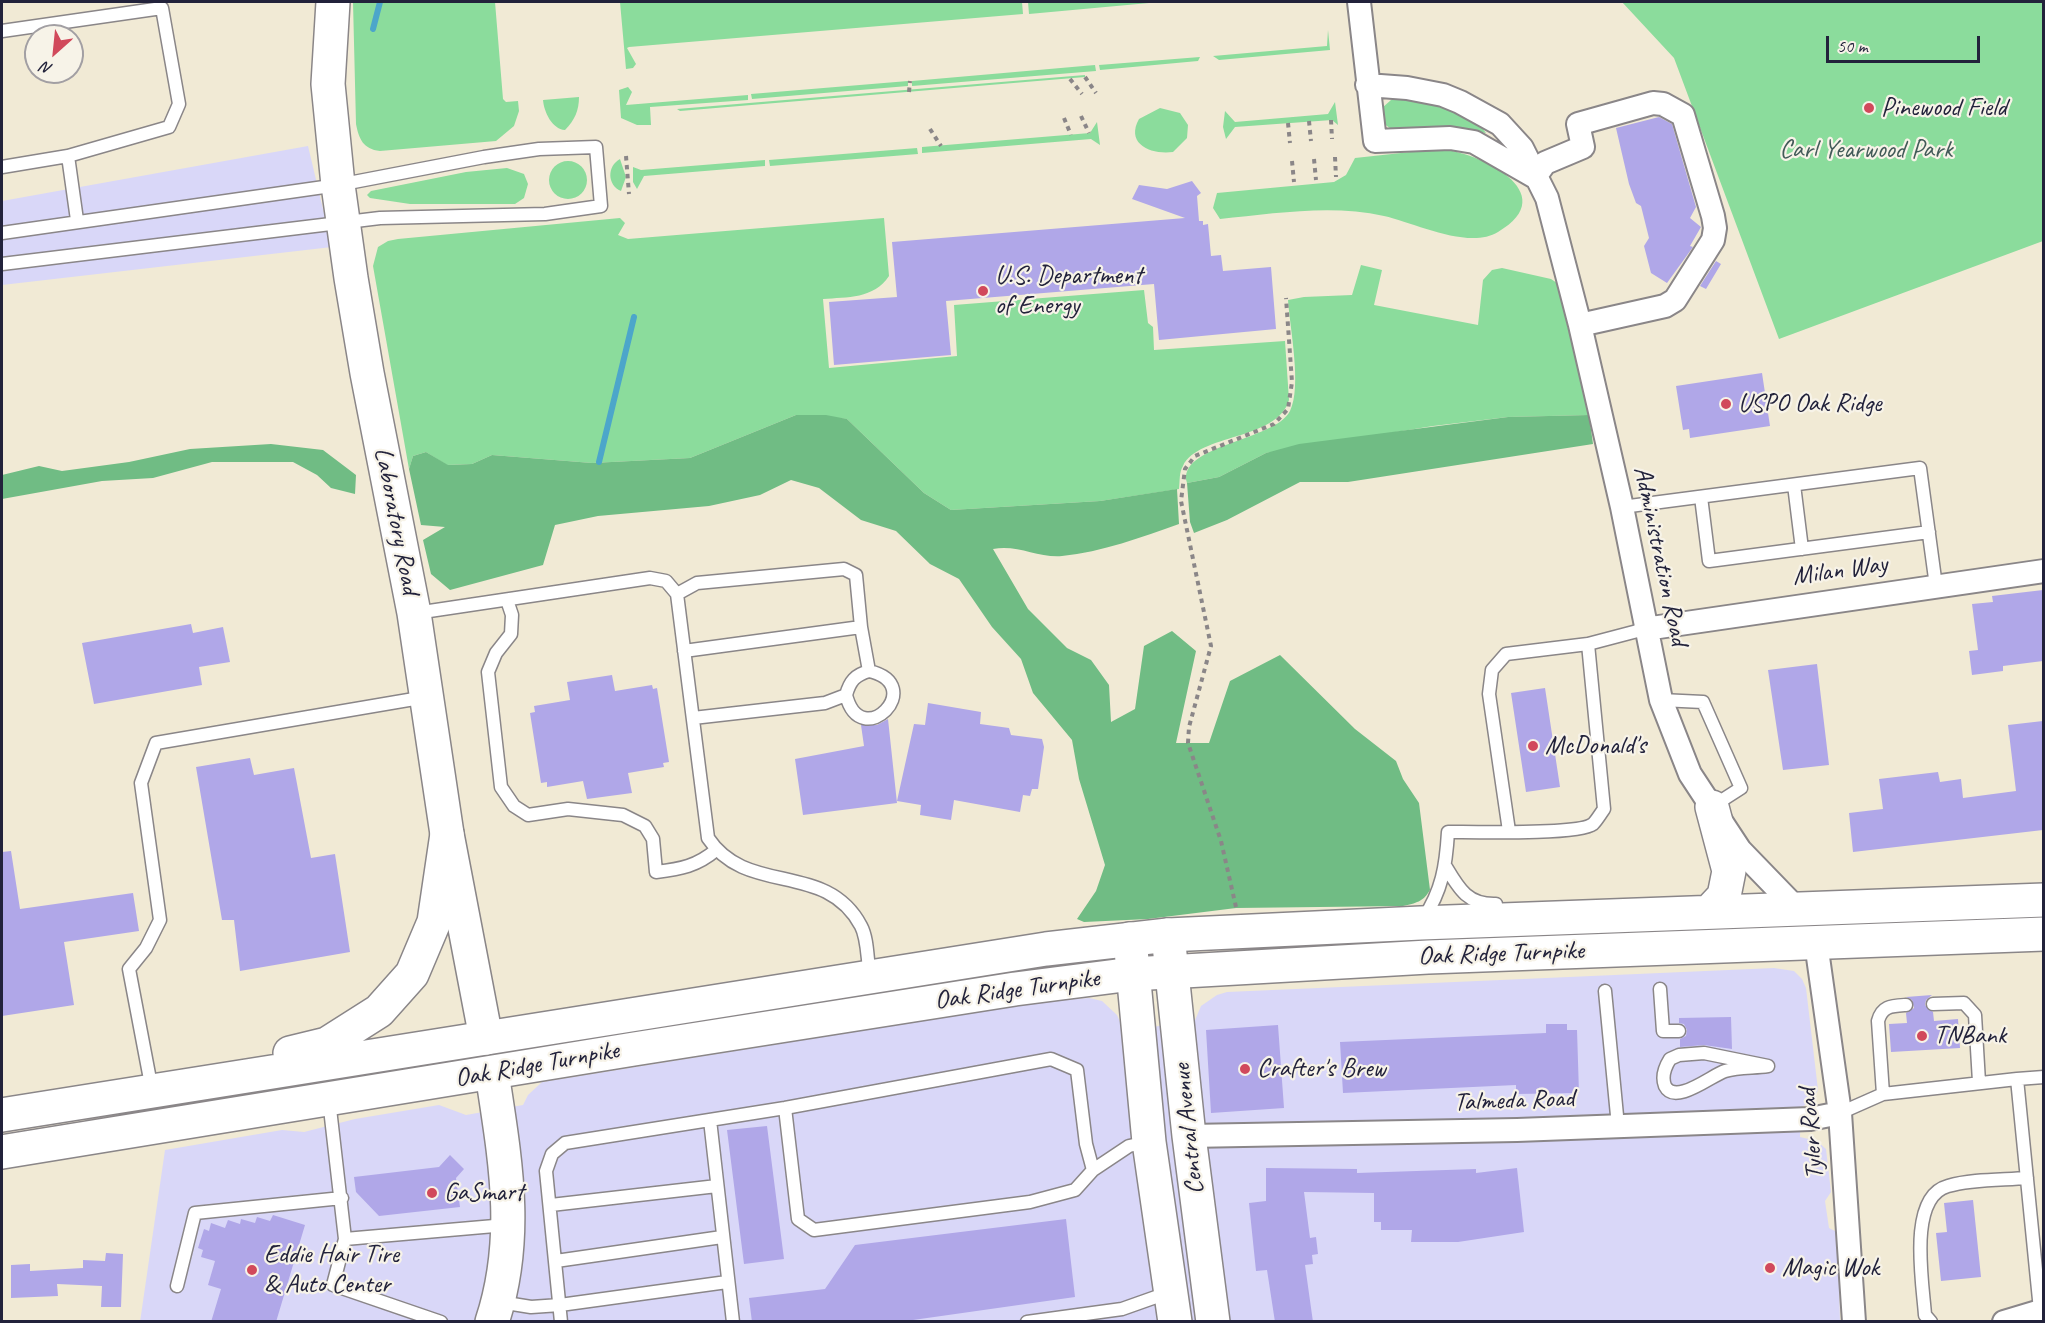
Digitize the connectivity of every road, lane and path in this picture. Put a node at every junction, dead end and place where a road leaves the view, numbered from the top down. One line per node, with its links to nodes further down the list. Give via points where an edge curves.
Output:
1 (333, 2): 33 (main road, Laboratory Road, via 328,84)
2 (1359, 2): 7 (street)
3 (2, 31): 23 (lane, via 162,8 179,104 169,127)
4 (1085, 78): 9 (path)
5 (1070, 79): 10 (path)
6 (909, 81): 8 (path)
7 (1367, 85): 30 (street, Administration Road, via 1443,95 1472,107 1500,124 1522,148); 30 (street, via 1375,141 1450,138 1474,142)
8 (909, 92)
9 (1096, 93)
10 (1082, 94)
11 (1081, 116): 17 (path)
12 (1064, 117): 18 (path)
13 (1331, 120): 19 (path)
14 (1309, 121): 20 (path)
15 (1288, 123): 21 (path)
16 (930, 129): 22 (path)
17 (1089, 133)
18 (1071, 135)
19 (1332, 139)
20 (1311, 141)
21 (1290, 143)
22 (941, 146)
23 (68, 156): 28 (lane); 35 (lane)
24 (626, 156): 34 (path)
25 (1335, 157): 29 (path)
26 (1314, 159): 31 (path)
27 (1292, 161): 32 (path)
28 (2, 167)
29 (1336, 177)
30 (1535, 177): 40 (street, Administration Road, via 1547,198); 40 (street, via 1545,163 1583,147 1578,124 1641,105 1663,104 1683,115 1716,228 1713,240 1676,300 1665,306)
31 (1316, 180)
32 (1294, 182)
33 (338, 185): 35 (lane); 36 (main road, Laboratory Road); 36 (lane, via 484,157 539,149 596,147 601,206 545,214 380,218)
34 (629, 194)
35 (77, 220): 37 (lane)
36 (344, 223): 38 (lane); 50 (main road, Laboratory Road, via 367,373)
37 (2, 233)
38 (2, 264)
39 (1286, 298): 71 (path, via 1292,382 1288,410 1274,424 1189,461 1181,501 1211,646 1188,743 1221,841 1238,915)
40 (1580, 325): 43 (street, Administration Road)
41 (1794, 484): 42 (lane); 44 (lane, via 1920,468); 45 (lane)
42 (1701, 497): 43 (lane); 45 (lane, via 1709,561)
43 (1622, 507): 52 (street, Administration Road)
44 (1929, 532): 45 (lane); 47 (lane)
45 (1802, 549)
46 (2043, 571): 47 (street, Milan Way)
47 (1936, 586): 52 (street, Milan Way)
48 (677, 594): 49 (lane, via 666,581 650,578); 51 (lane, via 697,583 844,569 856,575); 54 (lane)
49 (507, 600): 50 (lane); 63 (lane, via 512,615 511,634 488,672 501,787 514,806 528,814 568,809 623,815 645,826 653,839 656,872 701,863)
50 (414, 613): 57 (main road, Laboratory Road)
51 (861, 627): 54 (lane); 55 (lane)
52 (1645, 628): 53 (lane); 58 (street, Administration Road)
53 (1588, 644): 61 (lane, via 1506,654 1492,670 1489,694); 61 (lane, via 1604,809 1592,824 1578,829)
54 (684, 651): 59 (lane)
55 (869, 671): 56 (lane, via 853,679); 56 (lane, via 881,674 890,683 894,695 891,707 882,716 858,716 849,707)
56 (846, 695): 59 (lane, via 825,703)
57 (427, 697): 62 (main road, Laboratory Road); 91 (lane, via 156,743 141,783 160,920 146,948 129,969)
58 (1661, 700): 60 (street, Administration Road, via 1690,774); 60 (lane, via 1704,702 1741,788)
59 (693, 718): 63 (lane, via 708,837)
60 (1712, 807): 68 (street, Administration Road, via 1740,850); 69 (main road, via 1729,871 1724,896)
61 (1509, 831): 64 (lane, via 1448,832)
62 (447, 834): 84 (main road, Laboratory Road); 90 (main road, via 434,922 412,974 379,1011 327,1044 265,1059)
63 (716, 850): 78 (lane, via 734,865 816,886 835,895 862,927)
64 (1446, 867): 67 (lane, via 1462,895 1482,905); 70 (lane, via 1437,897)
65 (2043, 900): 68 (main road, Oak Ridge Turnpike)
66 (1643, 902): 69 (lane)
67 (1505, 904)
68 (1799, 911): 69 (main road, Oak Ridge Turnpike); 75 (main road)
69 (1697, 912): 70 (main road, Oak Ridge Turnpike)
70 (1421, 923): 71 (main road, Oak Ridge Turnpike)
71 (1238, 932): 73 (main road, Oak Ridge Turnpike)
72 (2043, 934): 75 (main road, Oak Ridge Turnpike)
73 (1168, 935): 74 (main road, Oak Ridge Turnpike); 76 (main road, Central Avenue)
74 (1130, 939): 77 (main road, Central Avenue); 78 (main road, Oak Ridge Turnpike)
75 (1816, 942): 76 (main road, Oak Ridge Turnpike, via 1310,962); 95 (street, Tyler Road)
76 (1172, 972): 77 (main road, Oak Ridge Turnpike); 100 (main road, Central Avenue)
77 (1132, 974): 86 (main road, Oak Ridge Turnpike, via 1015,989); 101 (main road, Central Avenue)
78 (870, 977): 84 (main road, Oak Ridge Turnpike)
79 (1660, 989): 83 (lane, via 1663,1031)
80 (1605, 991): 98 (lane)
81 (1932, 1004): 89 (lane, via 1964,1003 1975,1015)
82 (1906, 1005): 92 (lane, via 1890,1006 1880,1012)
83 (1679, 1031)
84 (486, 1038): 86 (main road, Laboratory Road); 90 (main road, Oak Ridge Turnpike)
85 (1768, 1066): 85 (lane, via 1726,1071 1679,1092 1670,1091 1663,1076 1670,1059 1680,1055 1723,1056)
86 (492, 1073): 93 (main road, Oak Ridge Turnpike); 108 (main road, Laboratory Road)
87 (2043, 1077): 88 (lane)
88 (2017, 1079): 89 (lane); 104 (lane)
89 (1979, 1082): 92 (lane)
90 (193, 1086): 91 (main road, Oak Ridge Turnpike)
91 (152, 1091): 96 (main road, Oak Ridge Turnpike); 99 (main road)
92 (1882, 1094): 95 (lane)
93 (328, 1099): 99 (main road, Oak Ridge Turnpike); 106 (lane)
94 (785, 1108): 97 (lane); 103 (lane, via 1051,1059 1077,1070); 103 (lane, via 798,1220 814,1230 1030,1202 1075,1190)
95 (1840, 1113): 98 (street, Talmeda Road, via 1810,1119); 124 (street, Tyler Road)
96 (2, 1115)
97 (710, 1120): 105 (lane); 107 (lane, via 565,1143 552,1154 546,1171)
98 (1618, 1126): 100 (street, Talmeda Road)
99 (158, 1127): 102 (main road, Oak Ridge Turnpike)
100 (1189, 1137): 101 (main road); 113 (main road, Central Avenue)
101 (1149, 1142): 103 (lane, via 1129,1146); 116 (main road, Central Avenue)
102 (2, 1152)
103 (1093, 1170)
104 (2027, 1178): 117 (lane); 125 (lane, via 1946,1186 1933,1195 1920,1228 1925,1315)
105 (717, 1186): 107 (lane); 109 (lane)
106 (342, 1198): 110 (lane); 114 (lane, via 195,1214)
107 (550, 1205): 111 (lane)
108 (510, 1224): 110 (lane); 118 (main road, Laboratory Road, via 507,1264)
109 (722, 1237): 111 (lane); 112 (lane)
110 (345, 1239): 119 (lane, via 333,1285)
111 (556, 1261): 115 (lane)
112 (727, 1282): 115 (lane); 121 (lane)
113 (1208, 1284): 116 (main road); 123 (main road, Central Avenue)
114 (177, 1286)
115 (560, 1305): 118 (lane); 120 (lane)
116 (1173, 1307): 122 (lane, via 1122,1309)
117 (2042, 1310): 126 (street)
118 (495, 1312)
119 (441, 1322)
120 (561, 1322)
121 (733, 1322)
122 (1027, 1322)
123 (1213, 1322)
124 (1854, 1322)
125 (1931, 1322)
126 (2004, 1322)

